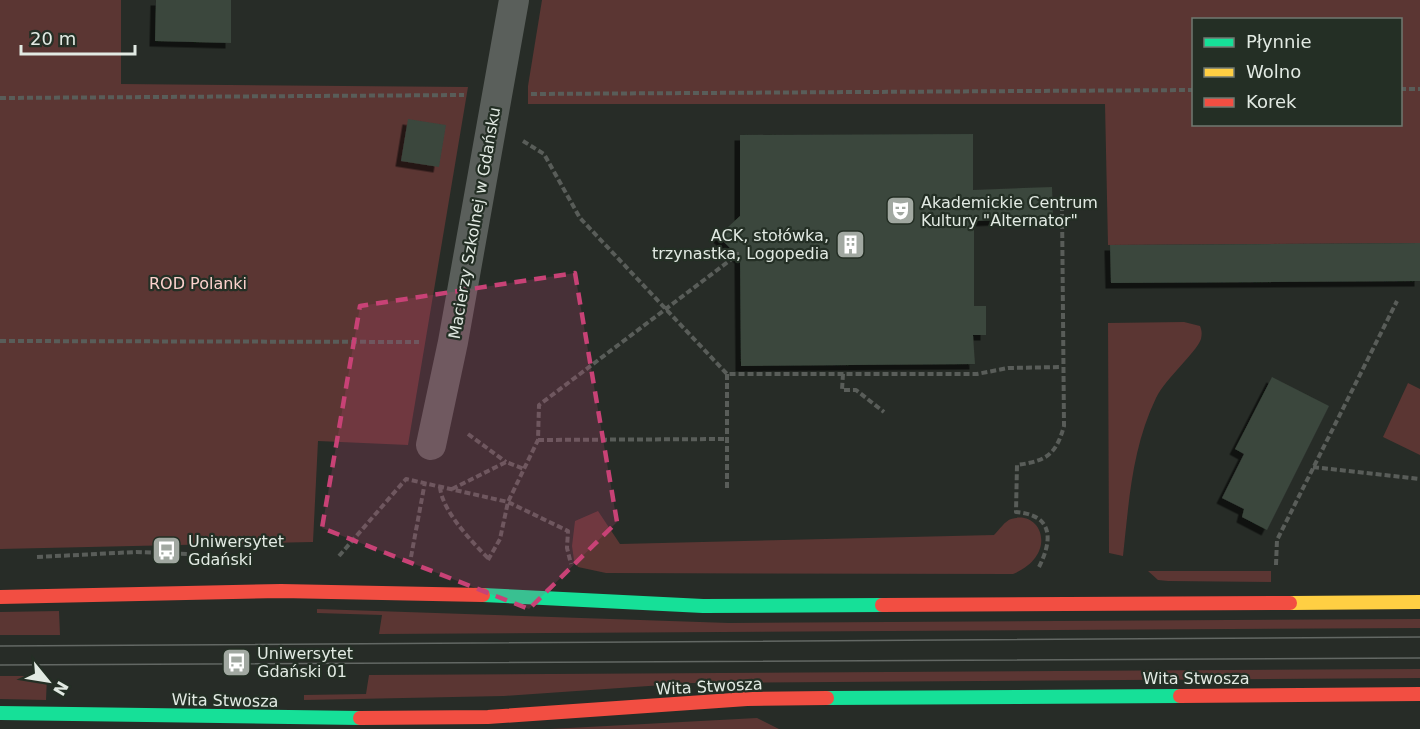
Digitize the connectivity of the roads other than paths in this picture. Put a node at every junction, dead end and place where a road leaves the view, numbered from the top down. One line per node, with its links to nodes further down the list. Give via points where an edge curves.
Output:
1 (514, 0): 2 (street, Macierzy Szkolnej w Gdańsku)
2 (431, 445)
3 (0, 597): 4 (street, via 281,591 527,596 703,606)
4 (1420, 602)
5 (1420, 694): 6 (street, Wita Stwosza, via 747,699 488,717 312,719)
6 (0, 713)

